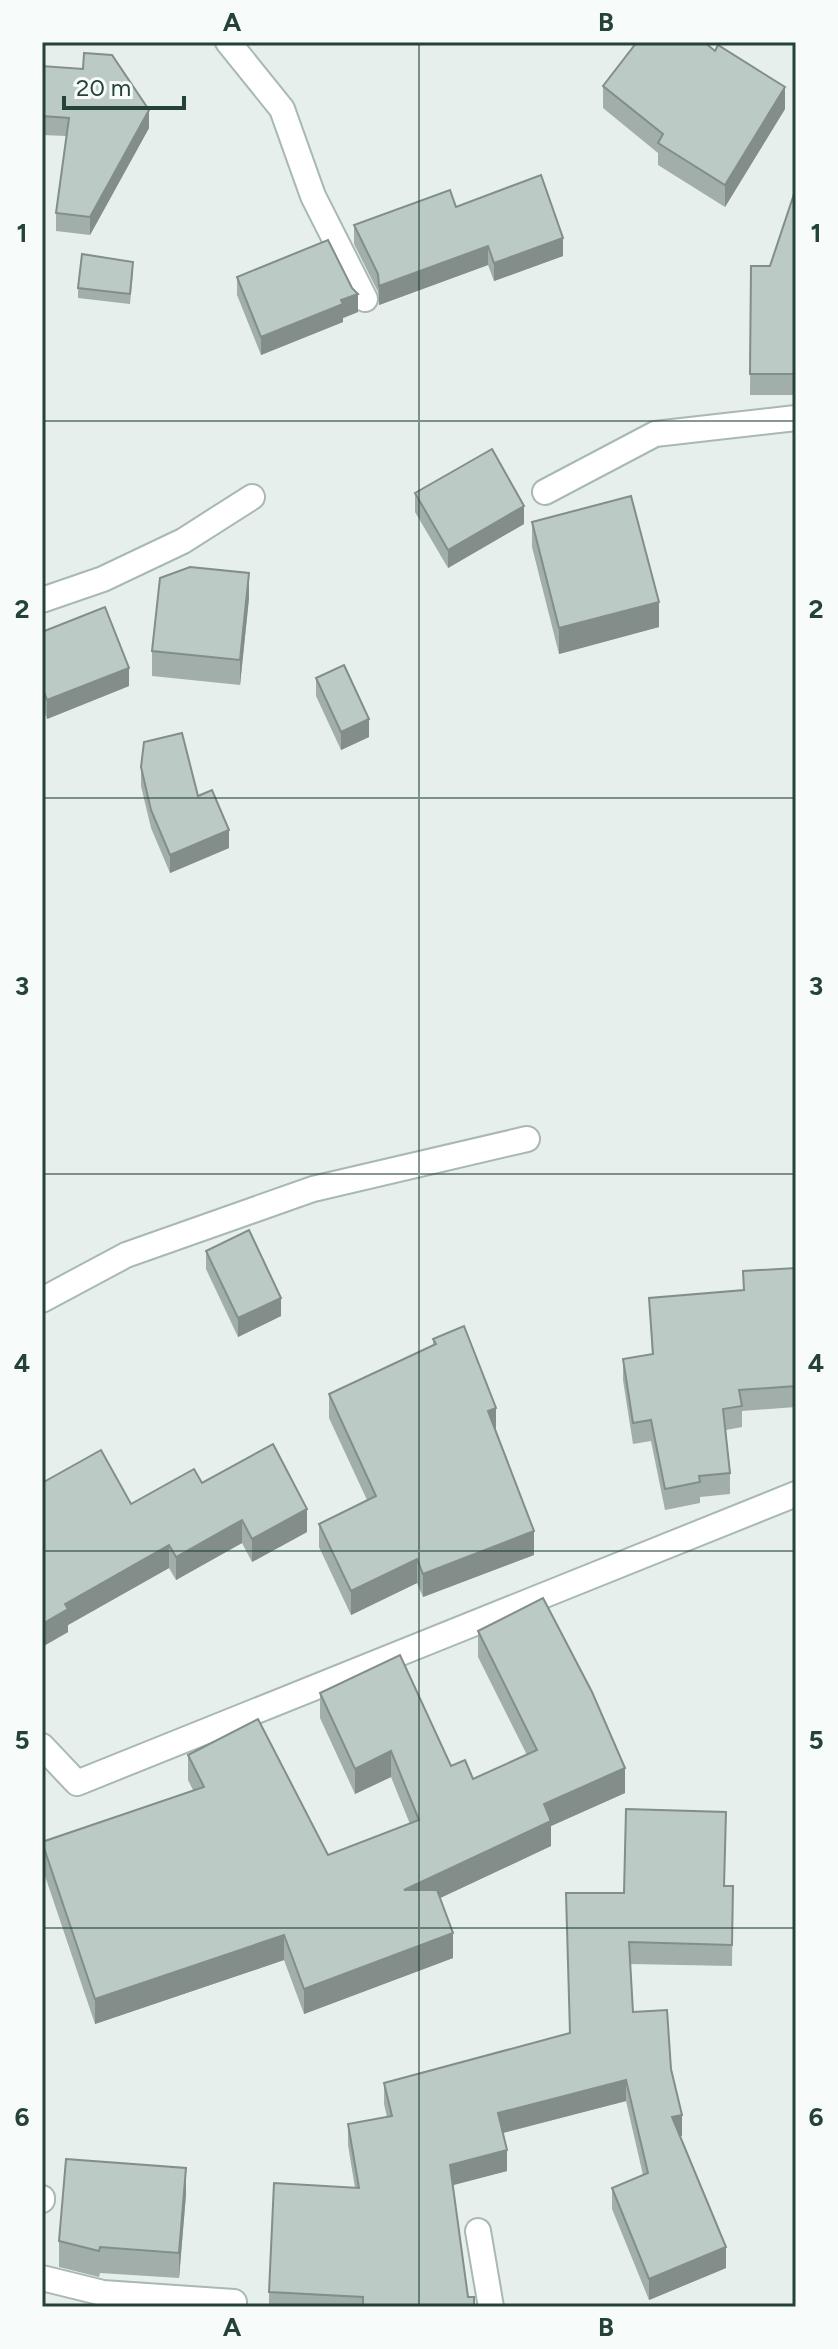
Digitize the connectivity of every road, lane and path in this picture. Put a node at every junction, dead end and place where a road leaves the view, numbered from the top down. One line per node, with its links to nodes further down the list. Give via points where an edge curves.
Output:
1 (228, 42): 2 (street, via 282,109 313,196)
2 (365, 299)
3 (796, 418): 4 (street, via 655,434)
4 (545, 492)
5 (252, 497): 6 (street, via 183,541 103,579)
6 (42, 600)
7 (527, 1139): 8 (street, via 313,1189 126,1255)
8 (42, 1300)
9 (796, 1494): 10 (street, via 77,1783)
10 (42, 1746)
11 (478, 2231): 14 (street)
12 (42, 2278): 13 (street, via 103,2293 234,2302)
13 (234, 2307)
14 (491, 2307)

